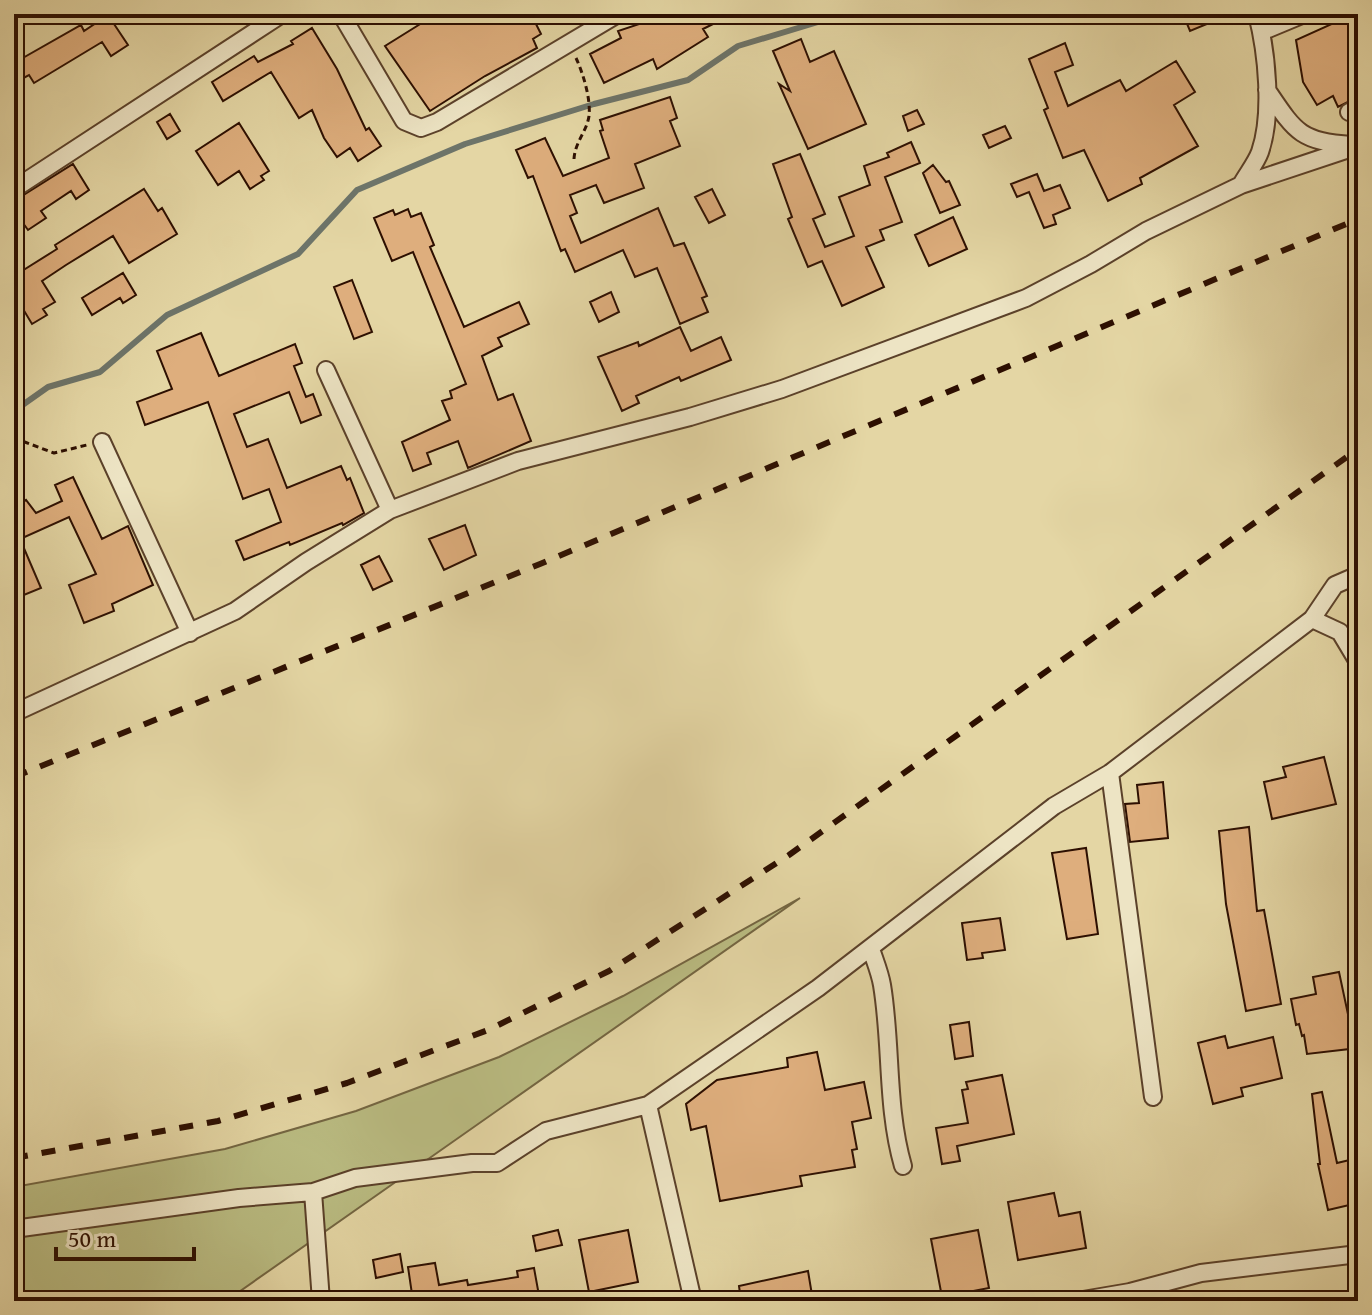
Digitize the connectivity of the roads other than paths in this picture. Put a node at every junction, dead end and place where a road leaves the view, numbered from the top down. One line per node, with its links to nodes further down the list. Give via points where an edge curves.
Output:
1 (282, 14): 10 (street)
2 (341, 14): 3 (street, via 404,121 421,128)
3 (618, 14)
4 (1257, 14): 6 (street)
5 (1304, 14): 6 (street)
6 (1261, 32): 7 (street)
7 (1266, 87): 8 (street, via 1305,137); 9 (street, via 1268,113 1260,153)
8 (1358, 146): 9 (street)
9 (1241, 185): 13 (street, via 1026,298 782,389 518,461)
10 (14, 189)
11 (326, 370): 13 (street)
12 (102, 442): 16 (street)
13 (390, 510): 16 (street, via 235,611)
14 (1358, 575): 15 (street, via 1335,585)
15 (1312, 619): 17 (street, via 1340,632); 19 (street)
16 (190, 633): 18 (street)
17 (1358, 662)
18 (14, 713)
19 (1110, 773): 20 (street, via 1054,806); 21 (street)
20 (871, 949): 22 (street); 23 (street, via 882,985)
21 (1153, 1097)
22 (648, 1105): 24 (street, via 546,1131 497,1163 355,1178); 29 (street)
23 (903, 1166)
24 (313, 1192): 25 (street); 28 (street)
25 (14, 1229)
26 (1358, 1254): 27 (street, via 1201,1273)
27 (1131, 1296): 30 (street)
28 (321, 1301)
29 (693, 1301)
30 (1077, 1301)

